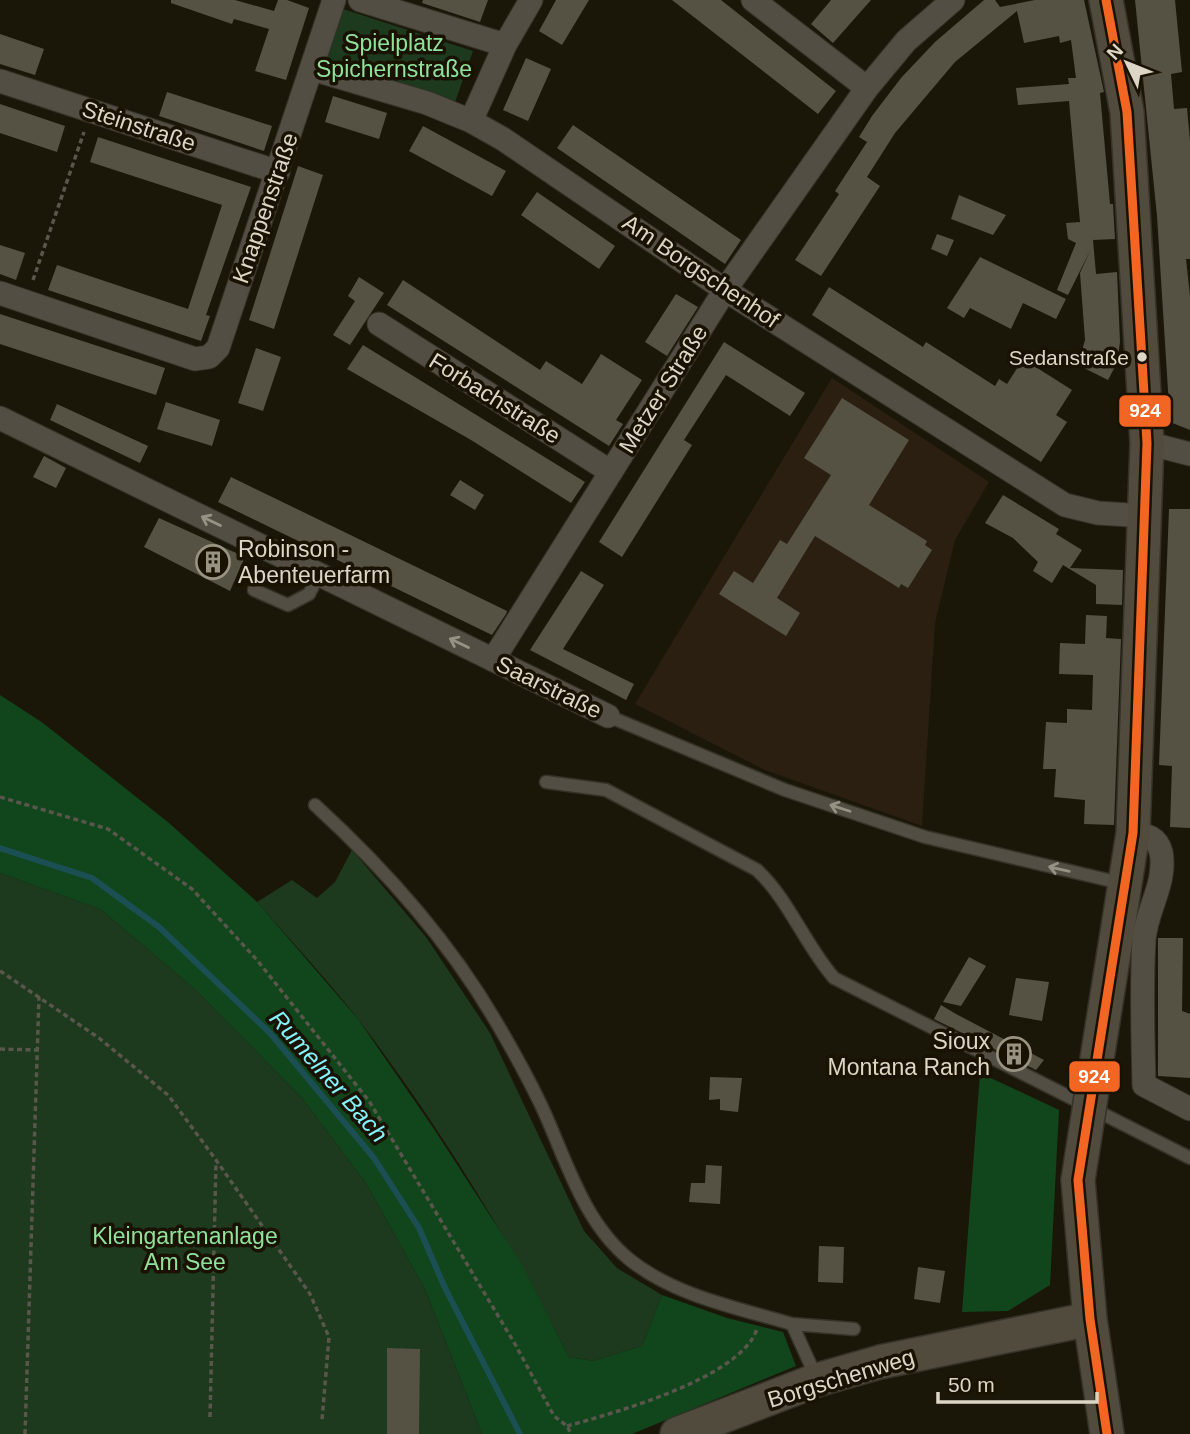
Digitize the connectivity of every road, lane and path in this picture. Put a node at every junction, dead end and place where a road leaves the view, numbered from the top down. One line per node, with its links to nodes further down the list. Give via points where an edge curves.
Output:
1 (334, 0): 8 (street)
2 (360, 0): 7 (street)
3 (531, 0): 7 (street)
4 (752, 0): 10 (street)
5 (953, 0): 10 (street, Metzer Straße, via 906,41)
6 (1106, 0): 19 (street, via 1127,113)
7 (505, 45): 12 (street)
8 (313, 69): 12 (street, Am Borgschenhof); 13 (street, Knappenstraße)
9 (0, 81): 11 (street, Steinstraße)
10 (867, 88): 14 (street, Metzer Straße)
11 (92, 110): 13 (street, Steinstraße); 16 (path)
12 (471, 121): 14 (street, Am Borgschenhof, via 534,158)
13 (278, 172): 16 (street, Knappenstraße, via 218,348 209,357 195,359)
14 (725, 290): 21 (street, Metzer Straße); 22 (street, Am Borgschenhof, via 1065,505)
15 (0, 293): 16 (street)
16 (26, 302)
17 (379, 324): 21 (street, Forbachstraße)
18 (0, 418): 23 (street, Saarstraße, one-way to 18)
19 (1147, 443): 20 (street); 22 (street)
20 (1190, 454)
21 (611, 472): 25 (street, Metzer Straße)
22 (1145, 516): 30 (street)
23 (319, 574): 24 (lane, via 309,594 288,605); 25 (street, Saarstraße, one-way to 23)
24 (254, 590)
25 (493, 660): 26 (street, Saarstraße)
26 (608, 716): 31 (lane, Saarstraße, one-way to 26, via 925,837 785,790)
27 (546, 782): 37 (lane, via 606,790 757,870 771,883 834,978)
28 (0, 797): 47 (path, via 108,829 192,889 257,960 369,1101 554,1416)
29 (315, 806): 39 (lane, via 393,881 438,934 495,1020 540,1103 588,1210 608,1239 656,1279)
30 (1133, 832): 31 (street); 36 (street, via 1155,840 1163,871 1144,939 1144,1085)
31 (1125, 884): 40 (street, bridge, via 1079,1180)
32 (0, 971): 33 (path)
33 (39, 997): 35 (path); 38 (path, via 99,1038 168,1095)
34 (0, 1049): 35 (path)
35 (37, 1050): 48 (path)
36 (1190, 1109)
37 (1190, 1158)
38 (216, 1160): 44 (path); 45 (path, via 310,1294 329,1337)
39 (761, 1315): 41 (lane); 47 (path, via 754,1338 732,1360 675,1392)
40 (1090, 1319): 43 (street, Borgschenweg, via 880,1362); 46 (street)
41 (792, 1324): 42 (lane); 43 (lane)
42 (853, 1329)
43 (817, 1380): 50 (street, Borgschenweg)
44 (210, 1416)
45 (323, 1420)
46 (1106, 1424)
47 (567, 1426): 49 (path)
48 (26, 1434)
49 (572, 1434)
50 (677, 1434)

